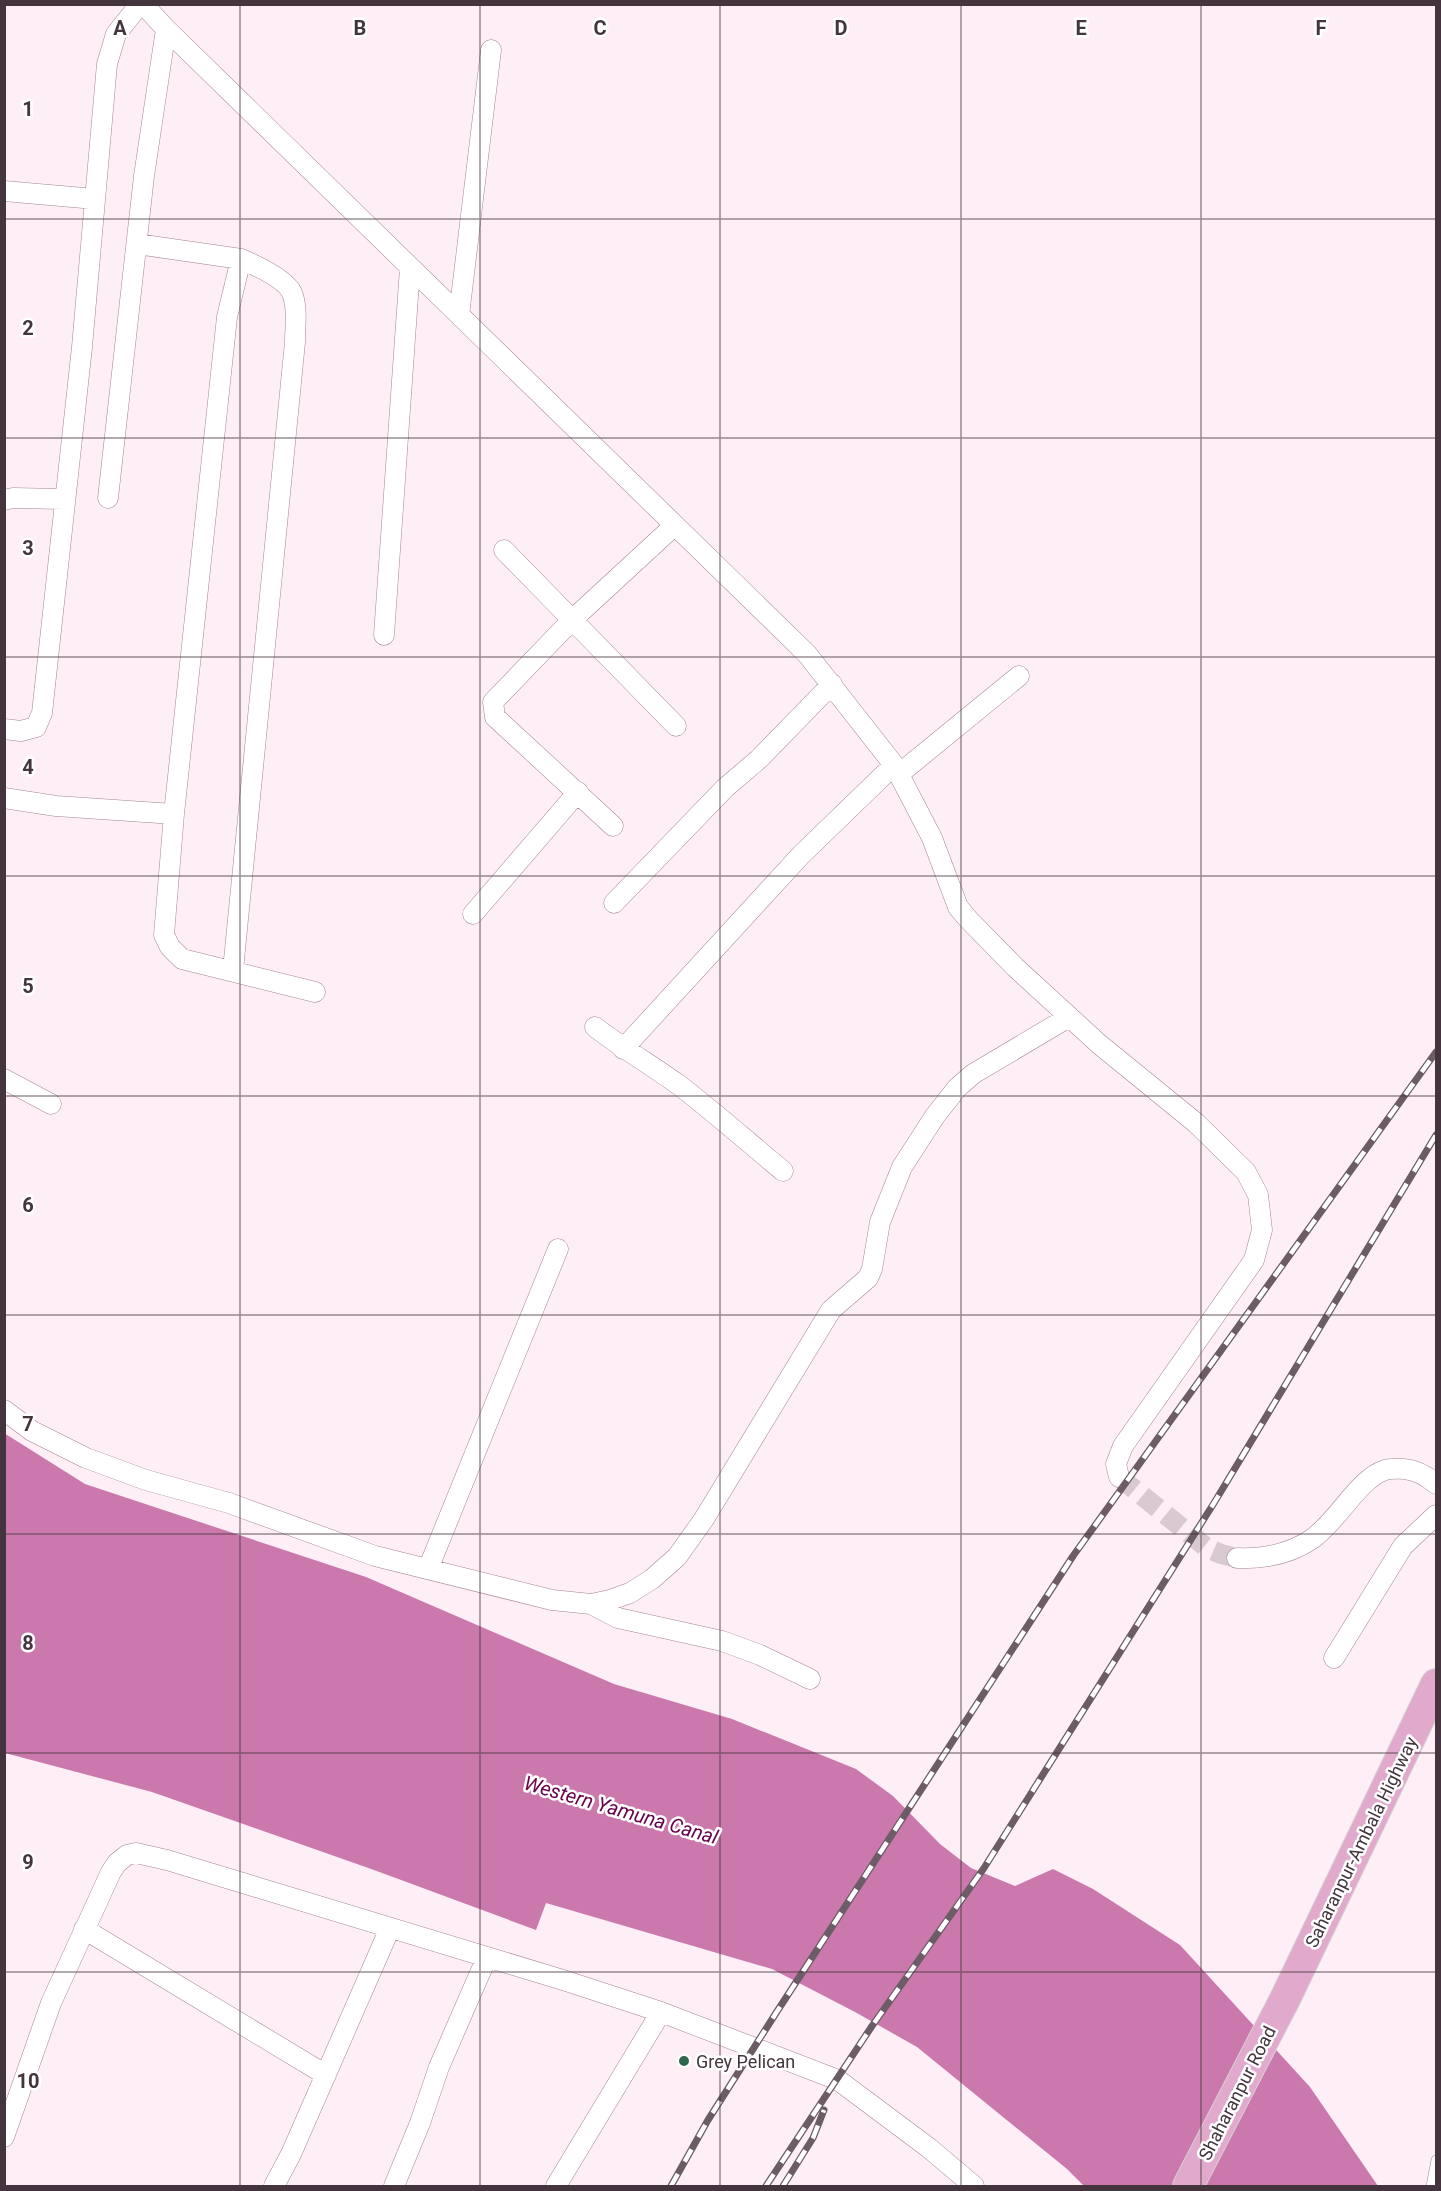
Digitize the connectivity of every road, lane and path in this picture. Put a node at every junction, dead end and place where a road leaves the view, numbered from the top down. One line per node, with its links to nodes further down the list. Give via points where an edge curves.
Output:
1 (142, 4): 2 (street); 5 (street, via 116,34 111,47)
2 (166, 29): 6 (street); 8 (street)
3 (491, 50): 9 (street)
4 (4, 191): 5 (street)
5 (95, 199): 11 (street)
6 (137, 244): 7 (street); 10 (street)
7 (241, 259): 24 (street, via 227,317); 28 (street, via 286,285 292,292 296,313)
8 (410, 268): 9 (street); 16 (street)
9 (459, 315): 13 (street)
10 (108, 498)
11 (64, 499): 12 (street); 20 (street, via 42,713 36,728)
12 (4, 500)
13 (675, 525): 15 (street); 18 (street, via 807,654)
14 (504, 550): 15 (street)
15 (572, 620): 19 (street); 22 (street, via 492,706 495,717)
16 (384, 635)
17 (1019, 676): 21 (street)
18 (832, 684): 21 (street); 26 (street)
19 (676, 726)
20 (4, 729)
21 (897, 770): 30 (street, via 932,838 958,907 1015,968); 32 (street, via 801,855)
22 (578, 792): 25 (street); 27 (street)
23 (4, 798): 24 (street, via 56,806)
24 (174, 814): 28 (street, via 166,941 182,958)
25 (613, 826)
26 (614, 903)
27 (473, 914)
28 (232, 970): 29 (street)
29 (315, 992)
30 (1069, 1017): 38 (street, via 1196,1123 1246,1172 1258,1195 1262,1230 1254,1260 1123,1446 1116,1464); 43 (street, via 990,1063 957,1088 902,1167 880,1222 867,1278 831,1310 704,1520 677,1557 652,1579 630,1593)
31 (595, 1027): 32 (street)
32 (623, 1049): 35 (street, via 680,1086)
33 (4, 1079): 34 (street)
34 (51, 1104)
35 (783, 1171)
36 (558, 1249): 42 (street)
37 (4, 1410): 42 (street, via 32,1431 86,1458 229,1503 375,1556)
38 (1119, 1477)
39 (1437, 1484): 41 (street, via 1409,1470 1388,1469 1371,1477 1327,1527 1301,1546 1260,1559)
40 (1437, 1515): 44 (street, via 1403,1546)
41 (1237, 1558)
42 (428, 1569): 43 (street, via 552,1600)
43 (591, 1604): 45 (street, via 618,1618 722,1641)
44 (1334, 1658)
45 (810, 1679)
46 (1437, 1684): 50 (main road, Saharanpur-Ambala Highway)
47 (390, 1928): 48 (street, via 136,1853 117,1863); 49 (street); 52 (street)
48 (84, 1929): 52 (street); 53 (street, via 51,2003)
49 (487, 1957): 51 (street); 56 (street, via 438,2067)
50 (1285, 1999): 59 (main road, Shaharanpur Road)
51 (661, 2012): 57 (street); 58 (street, via 838,2080)
52 (326, 2075): 55 (street)
53 (4, 2136)
54 (1437, 2160): 60 (lane)
55 (274, 2187)
56 (394, 2187)
57 (556, 2187)
58 (974, 2187)
59 (1188, 2187)
60 (1431, 2187)

